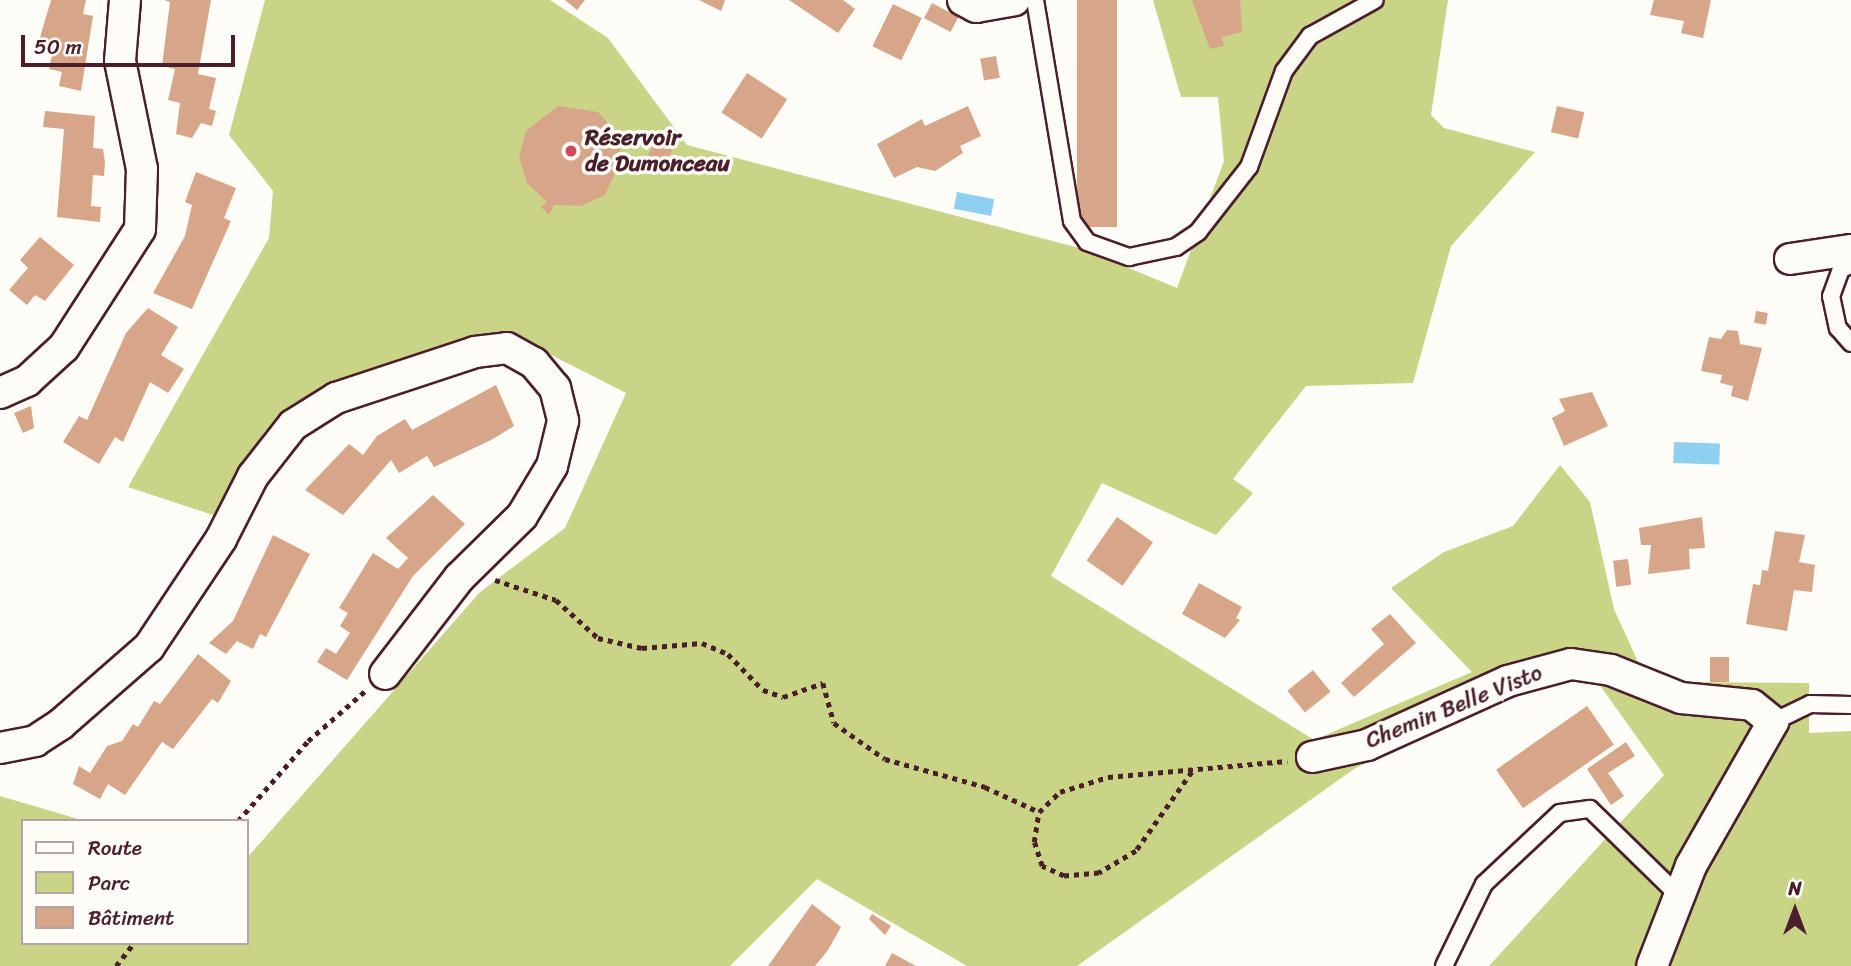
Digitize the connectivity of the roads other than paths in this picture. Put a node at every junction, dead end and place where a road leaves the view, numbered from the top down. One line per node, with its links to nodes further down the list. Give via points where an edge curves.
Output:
1 (125, 0): 10 (street, via 120,61 142,169 139,229 64,347 27,381)
2 (963, 0): 3 (street, via 1003,7)
3 (1014, 0)
4 (1035, 0): 5 (lane, via 1072,221 1087,242 1129,257 1176,247 1198,232 1249,167 1284,71 1310,36)
5 (1375, 0)
6 (1851, 250): 7 (street)
7 (1790, 260)
8 (1851, 265): 9 (lane, via 1841,270 1831,296 1838,328)
9 (1851, 343)
10 (0, 393)
11 (385, 674): 14 (street, via 468,569 522,516 552,466 563,421 555,388 534,363 507,348 475,352 337,398 293,425 253,476 221,539 149,647 61,724 35,741)
12 (1851, 705): 13 (lane, via 1810,704)
13 (1773, 722): 15 (street, Chemin Belle Visto, via 1752,705 1681,698 1611,670 1571,664 1508,681 1367,745); 16 (street)
14 (0, 748)
15 (1312, 758)
16 (1677, 894): 17 (lane, via 1590,809 1560,813 1484,884); 18 (street)
17 (1444, 966)
18 (1652, 966)

